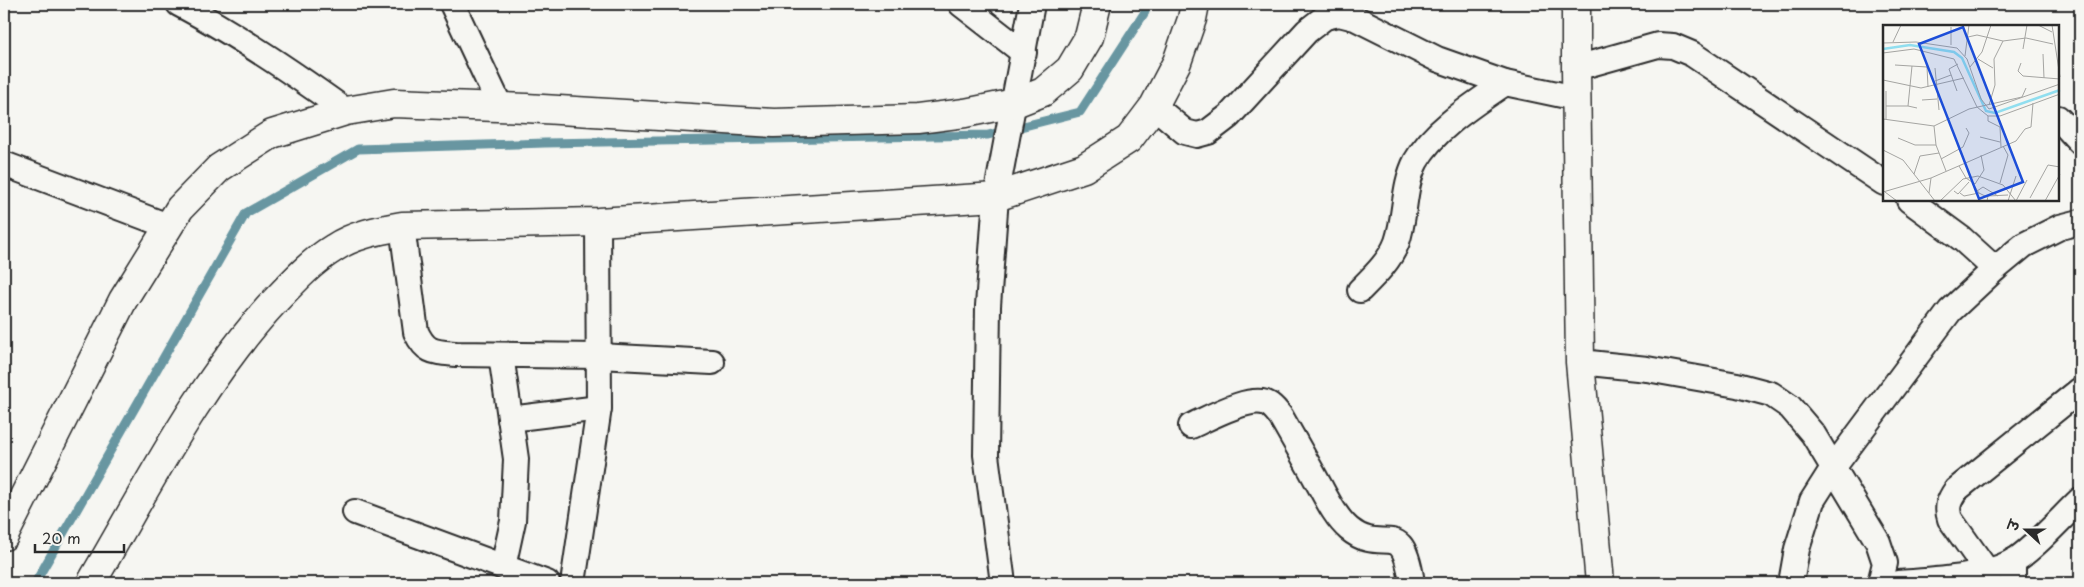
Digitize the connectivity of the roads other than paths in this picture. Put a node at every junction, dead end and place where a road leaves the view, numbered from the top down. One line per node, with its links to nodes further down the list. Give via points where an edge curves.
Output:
1 (179, 4): 15 (street, via 220,25)
2 (452, 4): 12 (street)
3 (961, 4): 8 (street)
4 (1032, 4): 8 (street)
5 (1097, 4): 14 (street, via 1090,37 1070,69 1043,92)
6 (1195, 4): 13 (street, via 1178,62)
7 (1576, 4): 9 (street)
8 (1024, 53): 14 (street)
9 (1576, 68): 11 (street); 19 (street, via 1658,45 1673,46 1692,54)
10 (1505, 83): 11 (street); 13 (street, via 1437,59 1355,18 1339,14 1325,17 1307,31 1229,116 1208,132 1197,135 1185,132); 27 (street, via 1466,110 1434,139 1416,161 1396,243 1389,258)
11 (1576, 98): 31 (street)
12 (500, 106): 14 (street, via 774,123 918,119); 15 (street, via 394,103)
13 (1154, 106): 20 (street, via 1129,139 1084,168)
14 (1014, 107): 20 (street)
15 (346, 111): 24 (street, via 272,134 219,168 180,208)
16 (2059, 119): 17 (street)
17 (2080, 142)
18 (4, 164): 24 (street)
19 (1883, 182)
20 (998, 190): 22 (street); 46 (street, via 988,306 986,455)
21 (1910, 201): 26 (street, via 1962,239)
22 (598, 222): 25 (street); 29 (street)
23 (2080, 222): 26 (street, via 2060,227 2024,245)
24 (168, 226): 39 (street, via 123,300)
25 (402, 226): 28 (street, via 416,332 422,345 433,352); 43 (street, via 371,232 334,247 297,277 257,320 205,390)
26 (1995, 269): 36 (street, via 1950,311)
27 (1360, 290)
28 (501, 354): 29 (street); 34 (street)
29 (598, 356): 30 (street); 33 (street)
30 (712, 362)
31 (1580, 362): 36 (street, via 1647,369 1771,394 1790,407 1813,434); 48 (street)
32 (2080, 390): 41 (street, via 1956,490 1949,501 1950,519)
33 (599, 408): 34 (street); 45 (street)
34 (510, 419): 40 (street, via 516,459 513,521)
35 (1191, 426): 47 (street, via 1244,404 1258,401 1270,405 1281,417 1333,510 1348,528 1370,540 1390,540 1401,544)
36 (1833, 468): 49 (street, via 1812,501); 50 (street, via 1878,542 1885,563)
37 (2080, 500): 42 (street, via 2037,541)
38 (355, 512): 40 (street)
39 (4, 536)
40 (503, 567): 44 (street)
41 (1987, 571): 42 (street); 51 (street)
42 (2013, 572)
43 (91, 583)
44 (547, 583)
45 (573, 583)
46 (1003, 583)
47 (1412, 583)
48 (1600, 583)
49 (1791, 583)
50 (1880, 583)
51 (1899, 583)

